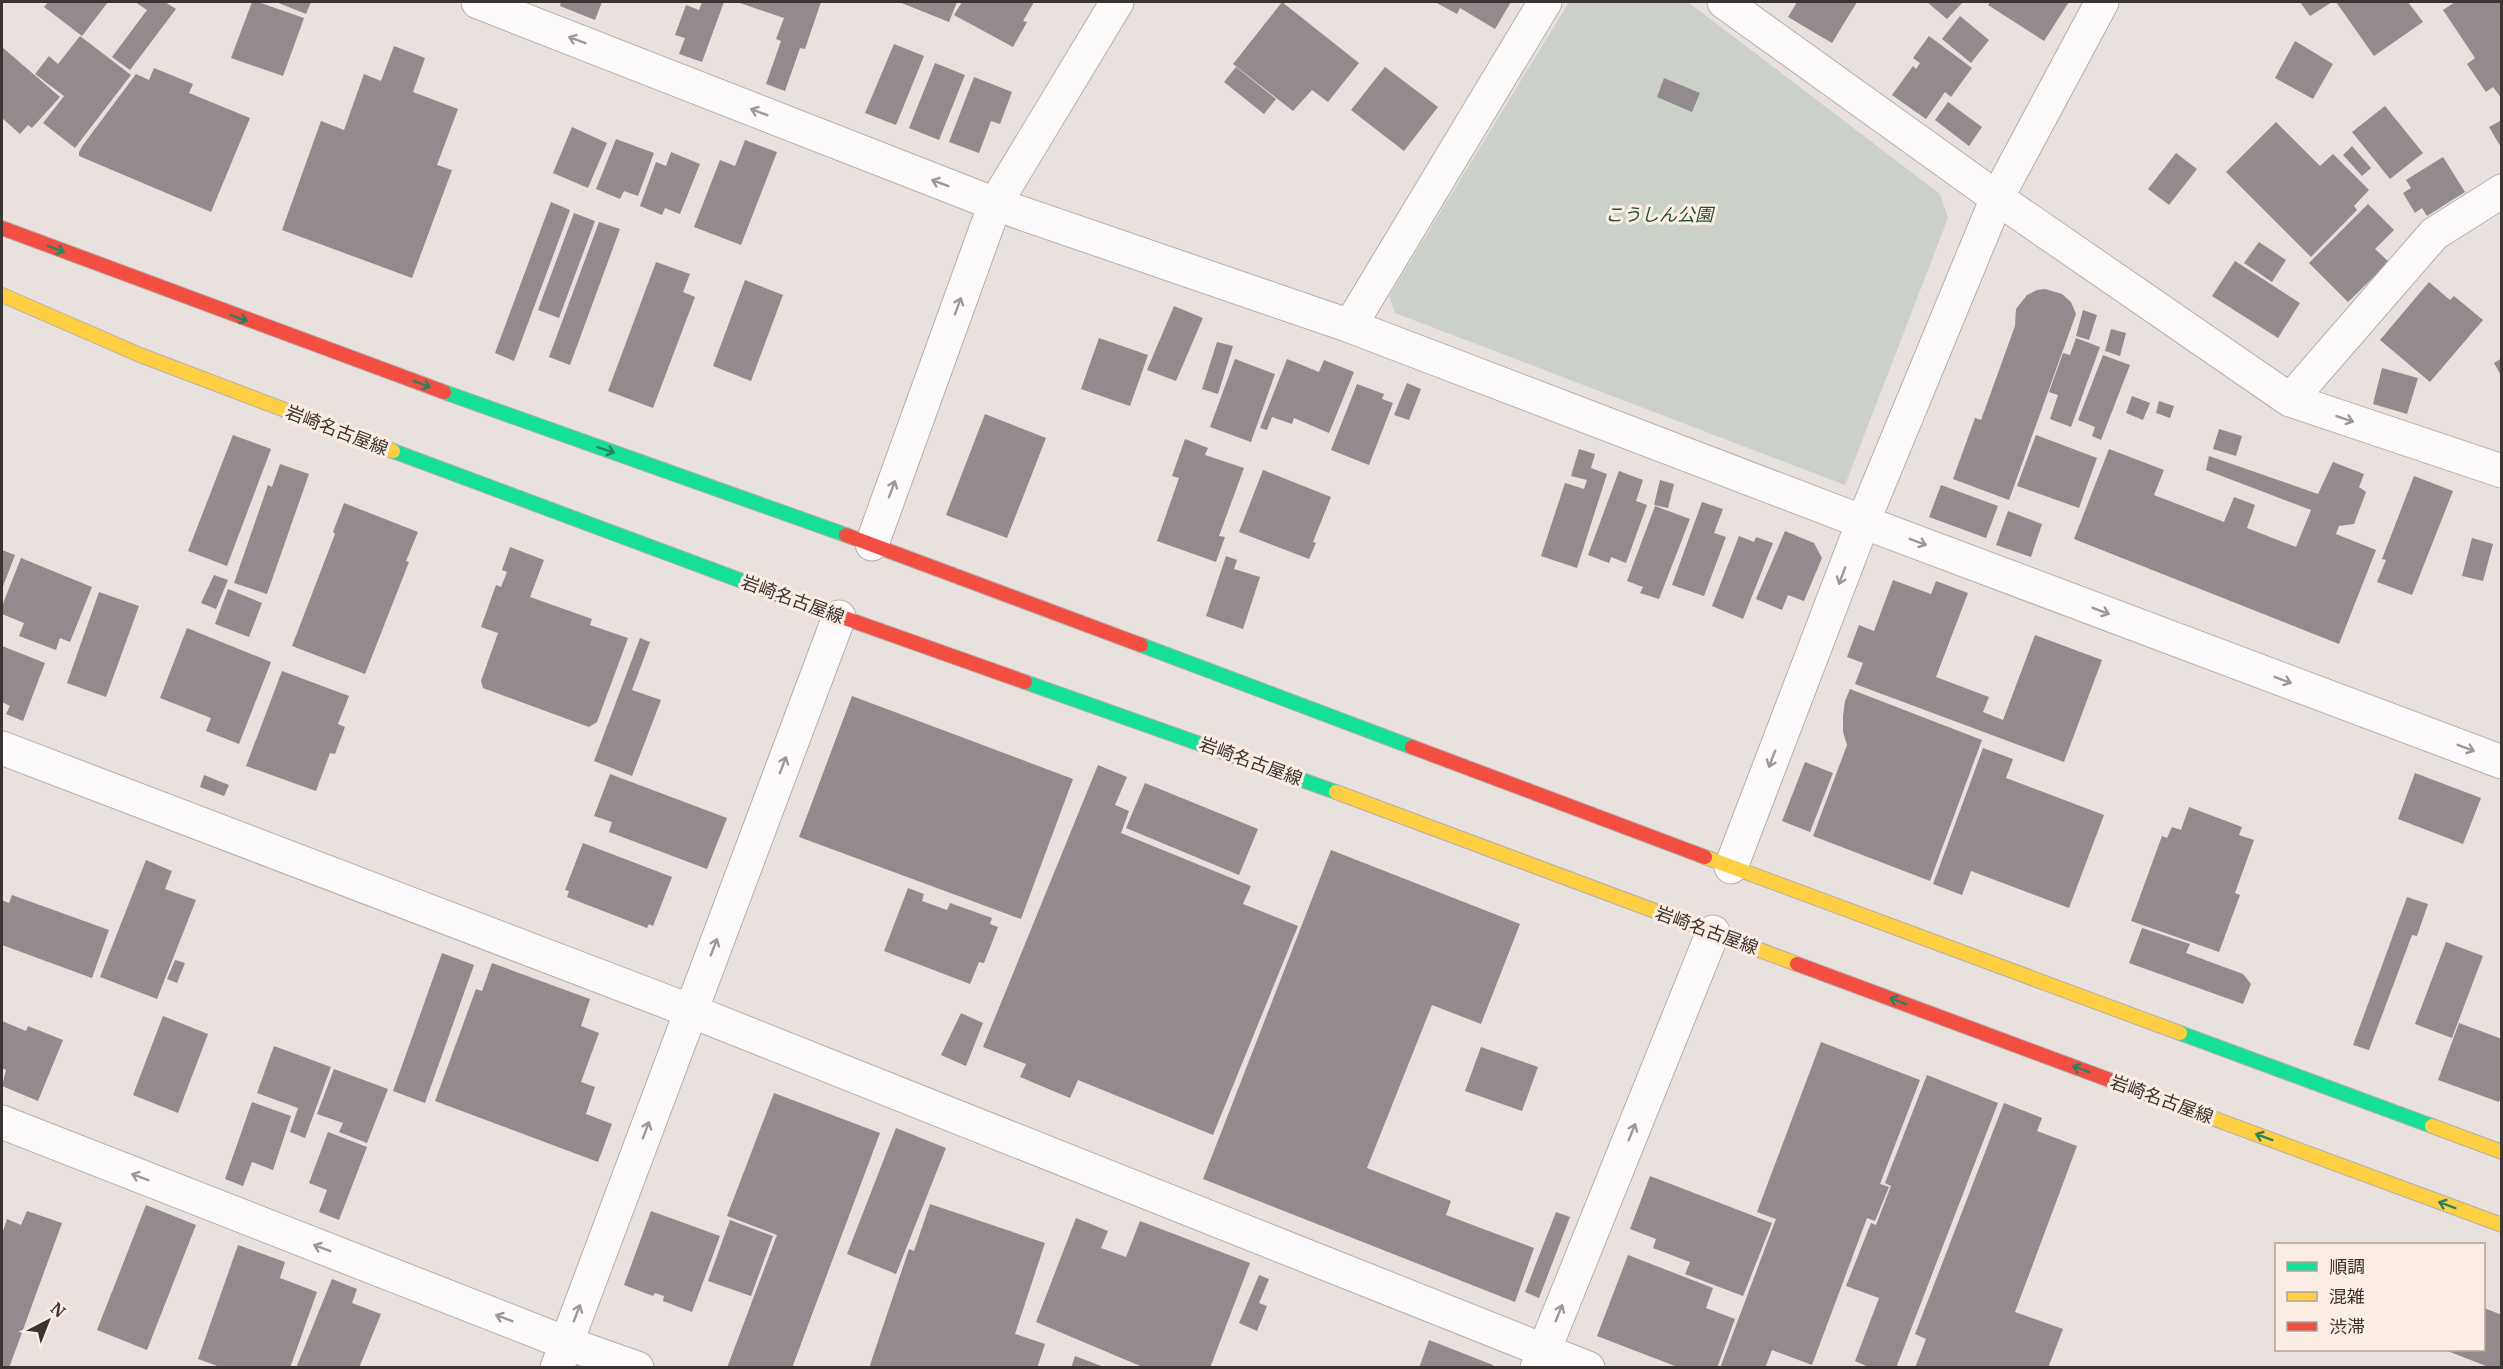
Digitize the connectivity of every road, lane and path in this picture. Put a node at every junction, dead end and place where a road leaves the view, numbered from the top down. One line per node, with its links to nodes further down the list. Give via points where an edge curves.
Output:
1 (478, 2): 8 (street, one-way to 1)
2 (1117, 2): 8 (street)
3 (1545, 2): 11 (street)
4 (1724, 2): 7 (street)
5 (2102, 2): 7 (street)
6 (2502, 191): 12 (street, via 2434,234)
7 (1997, 198): 12 (street); 14 (street)
8 (994, 204): 11 (street); 15 (street, one-way to 8)
9 (2, 228): 15 (main road, one-way to 15, via 474,403)
10 (2, 295): 16 (main road, 岩崎名古屋線, via 140,356)
11 (1350, 326): 14 (street)
12 (2290, 400): 13 (street, one-way to 13)
13 (2502, 471)
14 (1863, 522): 18 (street, one-way to 18); 19 (street, one-way to 19)
15 (872, 544): 19 (main road)
16 (840, 617): 20 (main road, 岩崎名古屋線, via 1211,746); 21 (street, one-way to 16)
17 (2, 748): 21 (street)
18 (2502, 762)
19 (1731, 867): 23 (main road)
20 (1713, 932): 24 (main road, 岩崎名古屋線, one-way to 20); 26 (street, one-way to 20)
21 (691, 1011): 25 (street, one-way to 21); 26 (street)
22 (2, 1122): 25 (street, one-way to 22)
23 (2502, 1152)
24 (2502, 1225)
25 (561, 1355): 27 (street)
26 (1541, 1359): 28 (street)
27 (637, 1368)
28 (1588, 1368)

